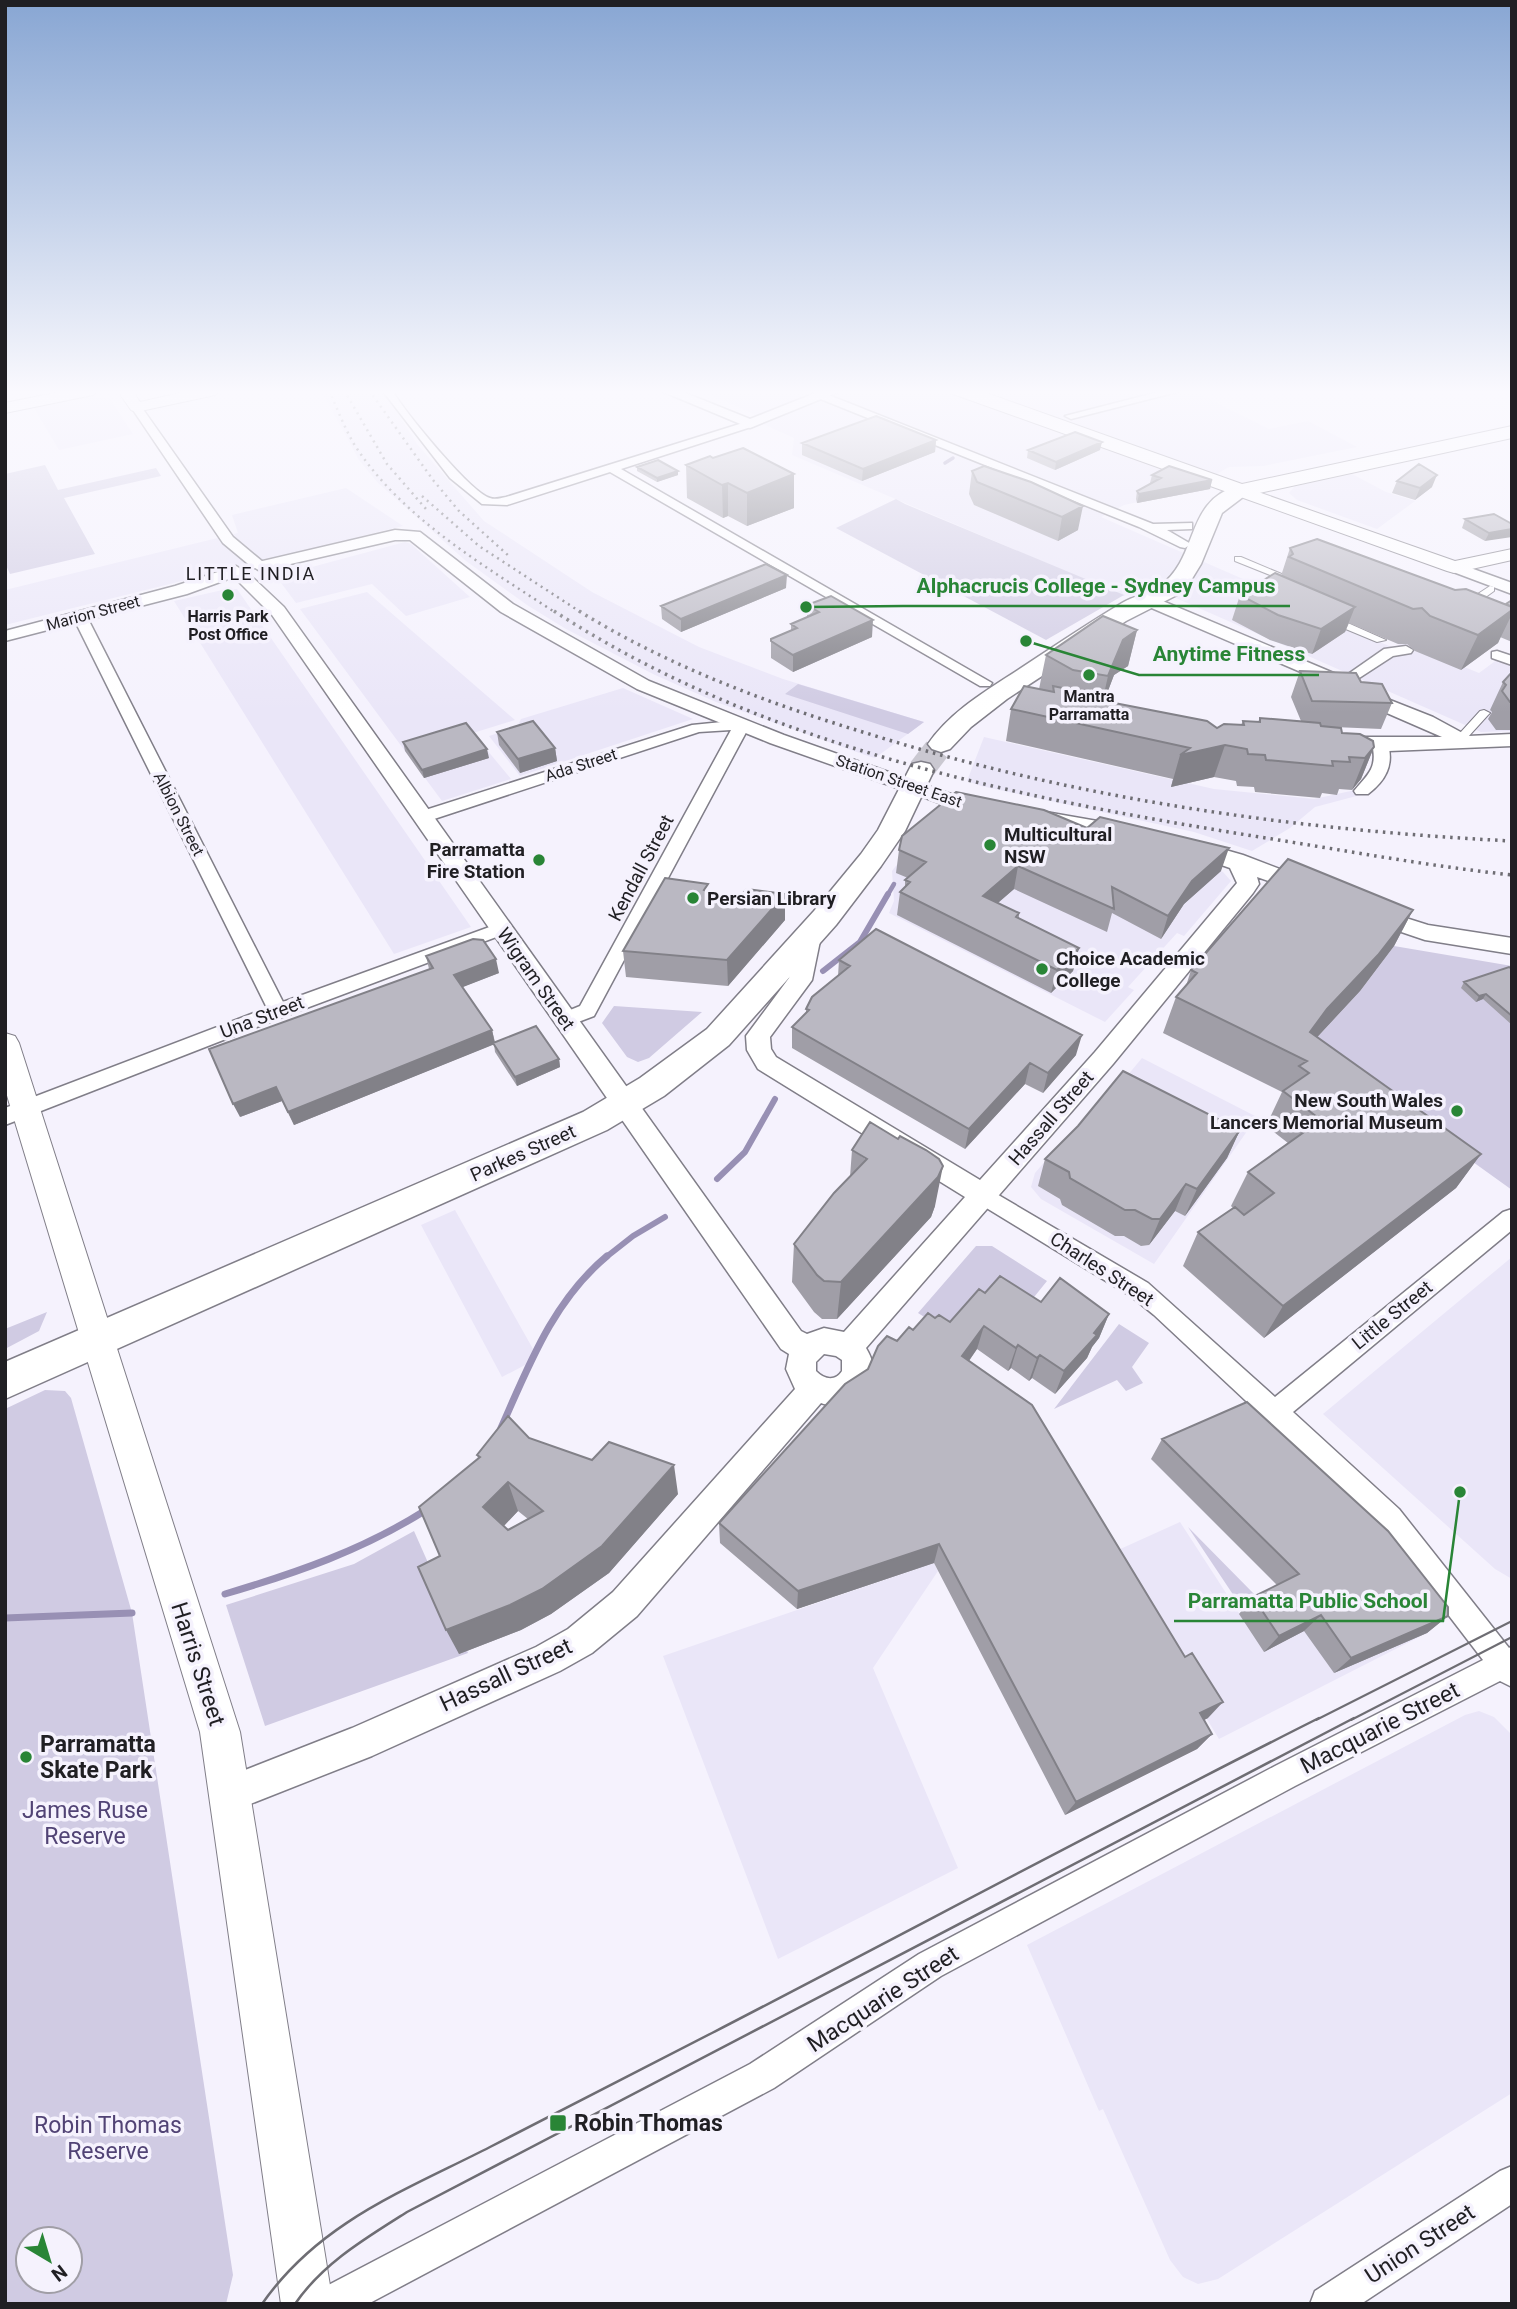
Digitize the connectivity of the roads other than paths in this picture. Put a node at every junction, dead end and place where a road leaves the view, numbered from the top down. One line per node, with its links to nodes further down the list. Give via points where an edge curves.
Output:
1 (199, 498): 10 (street)
2 (482, 498): 3 (street, via 494,503)
3 (518, 498)
4 (664, 498): 28 (street)
5 (1077, 498): 9 (street, via 1143,524)
6 (1214, 498): 9 (main road, via 1204,502)
7 (1225, 498): 19 (main road, via 1211,510 1188,573 1166,592)
8 (1275, 498): 13 (main road)
9 (1187, 535): 19 (main road, via 1174,567)
10 (234, 548): 14 (street); 15 (street)
11 (1512, 555): 13 (main road)
12 (1238, 559): 16 (street)
13 (1454, 568): 18 (street)
14 (262, 570): 15 (street, Marion Street); 20 (street, Wigram Street); 30 (street, Station Street East, via 411,534 507,608 560,640 643,685)
15 (239, 575): 20 (street, Wigram Street); 23 (street, Marion Street)
16 (1279, 575)
17 (1490, 589): 21 (street)
18 (1512, 589)
19 (1146, 599): 28 (main road); 31 (street, via 1351,684)
20 (271, 602): 40 (street, Wigram Street)
21 (1457, 612)
22 (1322, 615): 25 (street)
23 (80, 617): 24 (street, Marion Street); 49 (street, Albion Street)
24 (5, 636)
25 (1381, 640)
26 (1497, 655): 27 (street)
27 (1512, 661)
28 (1008, 690): 34 (main road, via 958,724)
29 (1484, 713): 31 (street)
30 (742, 725): 36 (street, Station Street East); 40 (street, Ada Street, via 697,728); 50 (street, Kendall Street, via 587,1011)
31 (1451, 738): 33 (street); 33 (street, via 1476,745); 35 (street)
32 (1317, 742): 35 (street)
33 (1512, 742)
34 (942, 744)
35 (1380, 744): 37 (street, via 1382,771)
36 (917, 779): 38 (street, Station Street East, via 958,803); 47 (main road, Parkes Street, via 891,831)
37 (1362, 791)
38 (1000, 811)
39 (1027, 815): 41 (street)
40 (422, 817): 46 (street, Wigram Street)
41 (1149, 837)
42 (1174, 842): 43 (street)
43 (1235, 860): 44 (street); 54 (street, Hassall Street, via 1248,884)
44 (1324, 895)
45 (1357, 909): 48 (street, via 1425,932)
46 (501, 929): 49 (street, Una Street); 50 (street, Wigram Street)
47 (810, 936): 52 (main road, Parkes Street, via 718,1037); 54 (street, Charles Street, via 800,979 758,1035 766,1063)
48 (1512, 946)
49 (278, 1011): 53 (street, Una Street)
50 (565, 1020): 52 (street, Wigram Street)
51 (5, 1043): 53 (main road, Harris Street)
52 (625, 1104): 56 (main road, Parkes Street); 58 (street, Wigram Street, via 791,1340)
53 (15, 1114): 56 (main road, Harris Street)
54 (983, 1195): 57 (street, Hassall Street); 61 (street, Charles Street, via 1140,1290)
55 (1511, 1218): 61 (street, Little Street)
56 (96, 1340): 59 (main road, Parkes Street); 63 (main road, Harris Street, via 220,1732)
57 (849, 1347): 58 (street, via 824,1341); 60 (street, via 859,1369 852,1384 835,1392)
58 (807, 1349): 60 (street, via 800,1366)
59 (5, 1381)
60 (815, 1388): 63 (street, Hassall Street, via 625,1604 580,1641 359,1743)
61 (1275, 1412): 62 (street, Charles Street, via 1390,1518)
62 (1509, 1666): 66 (street, Macquarie Street, via 930,1965 762,2076)
63 (230, 1794): 65 (main road, Harris Street)
64 (1512, 2183): 67 (street, Union Street)
65 (307, 2304)
66 (330, 2304)
67 (1328, 2304)

